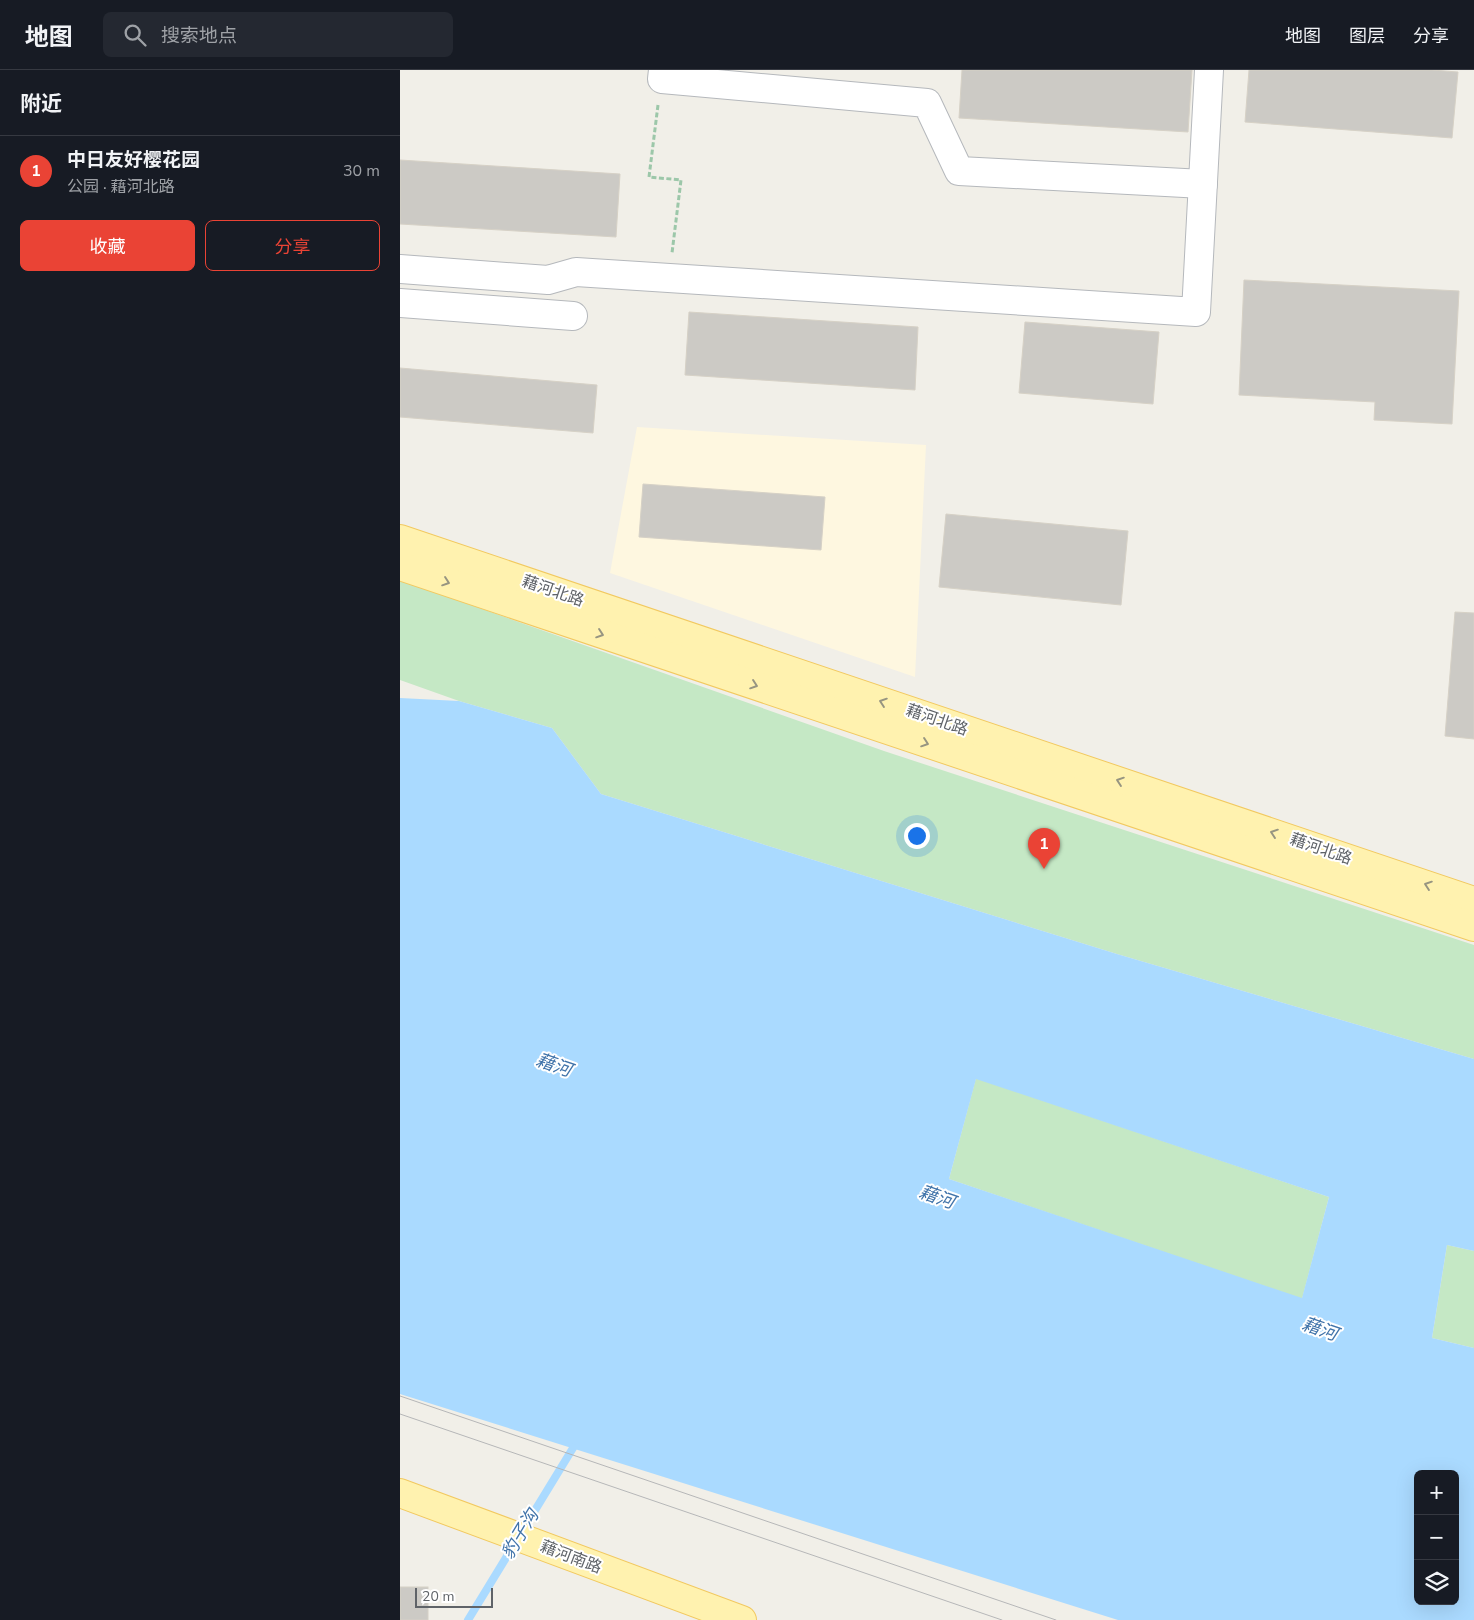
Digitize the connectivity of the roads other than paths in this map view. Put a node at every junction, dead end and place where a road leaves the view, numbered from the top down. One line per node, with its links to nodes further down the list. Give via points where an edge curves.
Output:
1 (1209, 70): 3 (lane)
2 (662, 74): 3 (lane, via 927,103 959,171)
3 (1203, 184): 4 (lane, via 1196,312 576,272 548,280)
4 (400, 269)
5 (400, 303): 6 (lane)
6 (573, 316)
7 (400, 539): 9 (main road, 藉河北路, one-way to 7)
8 (400, 566): 10 (main road, 藉河北路, one-way to 10)
9 (1474, 901)
10 (1474, 927)
11 (400, 1493): 12 (main road, 藉河南路)
12 (742, 1620)

